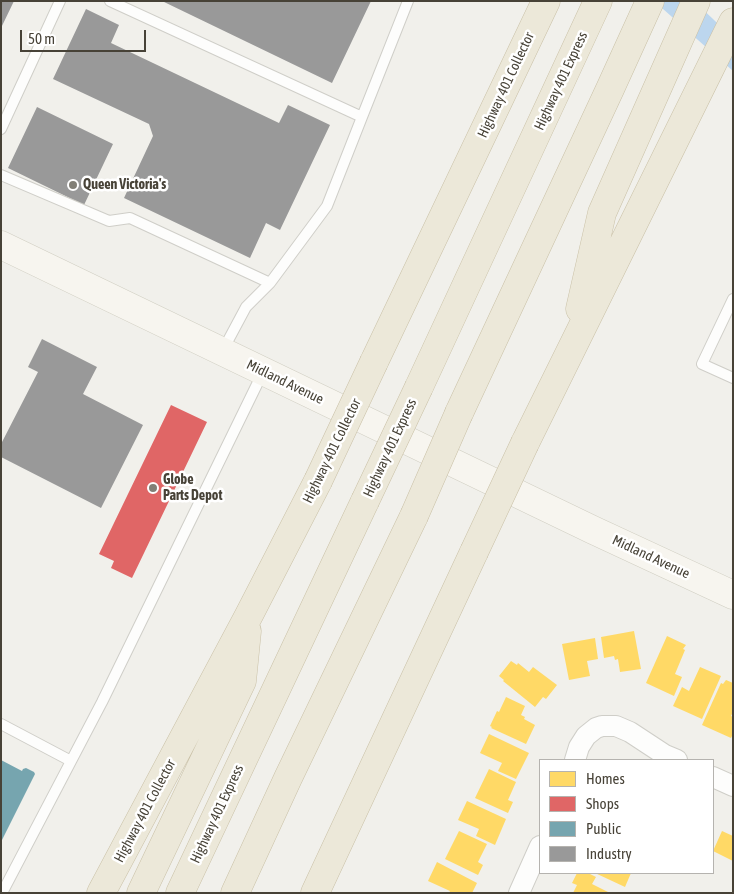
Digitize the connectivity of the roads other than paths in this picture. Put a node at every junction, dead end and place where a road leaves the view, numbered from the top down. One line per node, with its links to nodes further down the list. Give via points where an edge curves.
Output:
1 (60, 1): 10 (lane)
2 (110, 1): 9 (lane)
3 (408, 1): 9 (lane)
4 (546, 1): 20 (highway, Highway 401 Collector, bridge, via 318,481)
5 (598, 1): 31 (highway, Highway 401 Express, bridge)
6 (650, 1): 32 (highway, bridge, via 414,516)
7 (696, 1): 16 (highway, via 602,213)
8 (733, 22): 16 (highway)
9 (362, 118): 13 (lane, via 327,206)
10 (1, 129)
11 (1, 175): 13 (lane, via 109,221 130,218)
12 (1, 245): 15 (main road, Midland Avenue)
13 (270, 283): 15 (lane, via 246,307)
14 (733, 299): 18 (lane, via 702,364)
15 (223, 352): 17 (main road, Midland Avenue)
16 (570, 352): 33 (highway, bridge)
17 (264, 371): 19 (main road, Midland Avenue); 24 (lane)
18 (733, 378)
19 (733, 595)
20 (249, 615): 29 (highway, Highway 401 Collector); 30 (highway, via 242,681)
21 (1, 724): 24 (lane)
22 (575, 759): 23 (street, via 586,736 602,726 616,726 630,732)
23 (675, 759)
24 (71, 761): 28 (lane)
25 (714, 777): 26 (street)
26 (733, 786)
27 (539, 848): 34 (street)
28 (2, 893)
29 (101, 893)
30 (141, 893)
31 (180, 893)
32 (235, 893)
33 (315, 893)
34 (519, 893)

